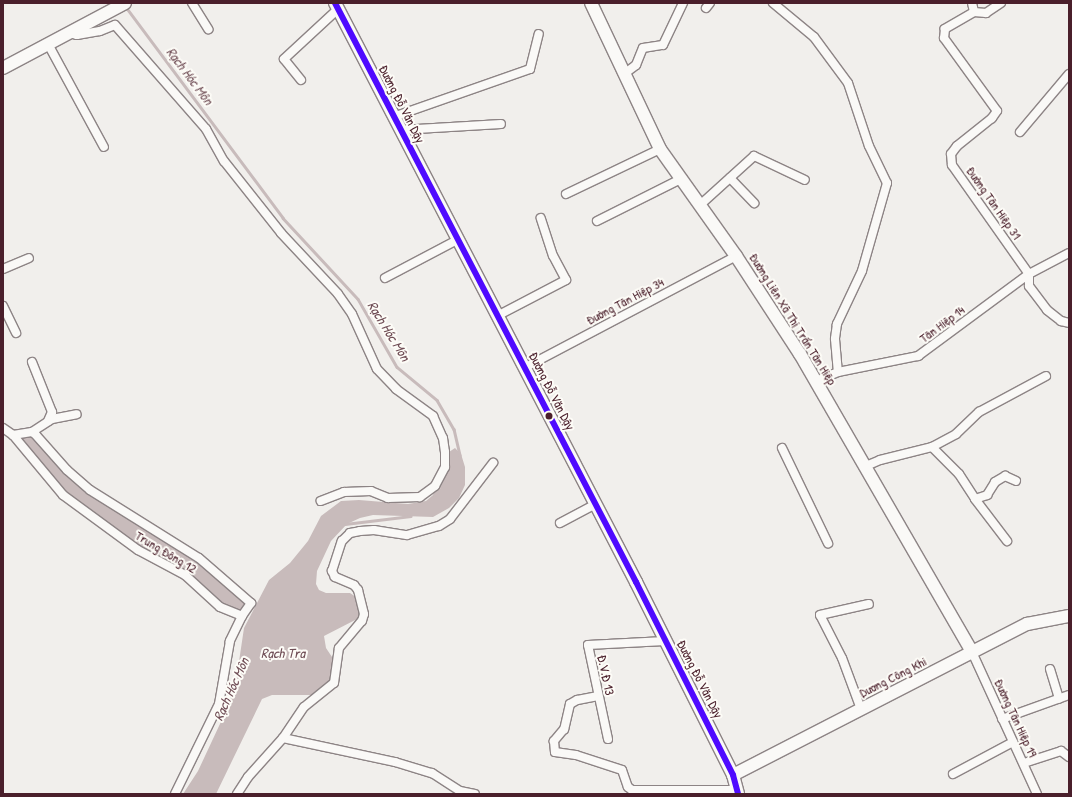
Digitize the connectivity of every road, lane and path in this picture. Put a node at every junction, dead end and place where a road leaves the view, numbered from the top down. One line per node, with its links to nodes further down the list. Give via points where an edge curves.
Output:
1 (125, 3): 11 (street)
2 (192, 3): 10 (street)
3 (591, 3): 15 (street, Đường Liên Xã Thị Trấn Tân Hiệp)
4 (683, 3): 15 (street, via 663,45 643,48 636,65)
5 (773, 3): 45 (street, via 814,37 848,82 869,146 887,183 862,271 837,324 835,339)
6 (972, 3): 9 (street)
7 (1001, 3): 9 (street, via 986,13)
8 (336, 6): 17 (street, via 284,58); 18 (street, Đường Đỗ Văn Dậy)
9 (974, 12): 37 (street, Đường Tân Hiệp 31, via 945,28 944,38 996,111 992,118 957,146 951,154 952,165)
10 (208, 29)
11 (68, 33): 13 (street); 59 (street, via 76,35 116,25 206,128 224,161 280,233 338,294 352,314 378,369 396,389 433,416 443,438 445,452 445,468 435,486 420,497 388,498 371,491 344,492)
12 (539, 34): 18 (street, via 530,69)
13 (48, 44): 14 (street); 22 (street)
14 (3, 68)
15 (624, 74): 23 (street, Đường Liên Xã Thị Trấn Tân Hiệp)
16 (1069, 74): 21 (street)
17 (301, 80)
18 (393, 117): 20 (street, Đường Đỗ Văn Dậy)
19 (501, 124): 20 (street)
20 (400, 130): 32 (street, Đường Đỗ Văn Dậy)
21 (1020, 132)
22 (104, 147)
23 (660, 150): 25 (street, Đường Liên Xã Thị Trấn Tân Hiệp); 27 (street)
24 (730, 178): 26 (street, via 754,156); 28 (street); 29 (street)
25 (681, 179): 29 (street, Đường Liên Xã Thị Trấn Tân Hiệp); 31 (street)
26 (805, 180)
27 (566, 194)
28 (754, 203)
29 (700, 205): 34 (street, Đường Liên Xã Thị Trấn Tân Hiệp)
30 (542, 218): 40 (street, via 553,256 566,280)
31 (597, 221)
32 (457, 240): 38 (street); 40 (street, Đường Đỗ Văn Dậy)
33 (1069, 253): 37 (street, Tân Hiệp 14)
34 (736, 256): 44 (street, Đường Tân Hiệp 34); 47 (street, Đường Liên Xã Thị Trấn Tân Hiệp)
35 (29, 258): 36 (street)
36 (3, 270)
37 (1029, 274): 41 (street, via 1029,286 1047,310 1060,322); 45 (street, Tân Hiệp 14, via 918,356)
38 (385, 278)
39 (3, 306): 42 (street)
40 (497, 316): 44 (street, Đường Đỗ Văn Dậy)
41 (1069, 323)
42 (16, 333)
43 (32, 362): 49 (street, via 52,412)
44 (524, 368): 60 (street, Đường Đỗ Văn Dậy)
45 (838, 372): 47 (street, Tân Hiệp 14)
46 (1046, 376): 53 (street, via 979,412 956,434)
47 (816, 381): 56 (street, Đường Liên Xã Thị Trấn Tân Hiệp)
48 (77, 414): 49 (street)
49 (48, 421): 51 (street)
50 (3, 428): 52 (street, Trung Đông 12)
51 (32, 432): 52 (street); 65 (street, via 90,490 199,558 227,581 252,603)
52 (13, 435): 65 (street, Trung Đông 12, via 63,495 138,550 186,575 220,607)
53 (932, 447): 56 (street); 58 (street, via 959,474)
54 (782, 448): 63 (street)
55 (493, 463): 75 (street, via 450,519 439,526 407,535 374,530 360,531 350,534 342,541 332,572 335,577 354,585 358,590 364,614 362,621 339,648 334,684 304,707)
56 (866, 466): 68 (street, Đường Liên Xã Thị Trấn Tân Hiệp)
57 (1016, 481): 58 (street, via 1004,476 995,482 987,495)
58 (975, 499): 62 (street)
59 (321, 501)
60 (595, 504): 61 (street); 67 (street, Đường Đỗ Văn Dậy)
61 (560, 523)
62 (1007, 542)
63 (828, 543)
64 (869, 604): 73 (street, via 820,615 842,658)
65 (242, 616): 84 (street, via 230,641 219,704)
66 (1069, 616): 68 (street, Dương Công Khi, via 1027,624)
67 (665, 641): 71 (street, Đ.V.Đ 13, via 588,645); 81 (street, Đường Đỗ Văn Dậy)
68 (972, 652): 73 (street, Dương Công Khi); 74 (street, Đường Tân Hiệp 19)
69 (1050, 669): 72 (street)
70 (1069, 695): 72 (street)
71 (598, 696): 76 (street, Đ.V.Đ 13); 82 (street, via 570,704 564,729 554,741 553,749 557,754 576,755 622,770 630,790)
72 (1059, 699): 74 (street)
73 (861, 709): 81 (street, Dương Công Khi)
74 (1002, 719): 77 (street, Đường Tân Hiệp 19)
75 (283, 738): 85 (street, via 248,777); 86 (street, via 403,764 432,773 460,792)
76 (608, 739)
77 (1013, 742): 79 (street, Đường Tân Hiệp 19); 80 (street)
78 (1069, 757): 79 (street, via 1061,751)
79 (1024, 763): 87 (street, Đường Tân Hiệp 19)
80 (953, 774)
81 (733, 775): 83 (street, Đường Đỗ Văn Dậy)
82 (647, 792): 83 (street)
83 (738, 792)
84 (175, 794)
85 (237, 794)
86 (475, 794)
87 (1038, 794)

